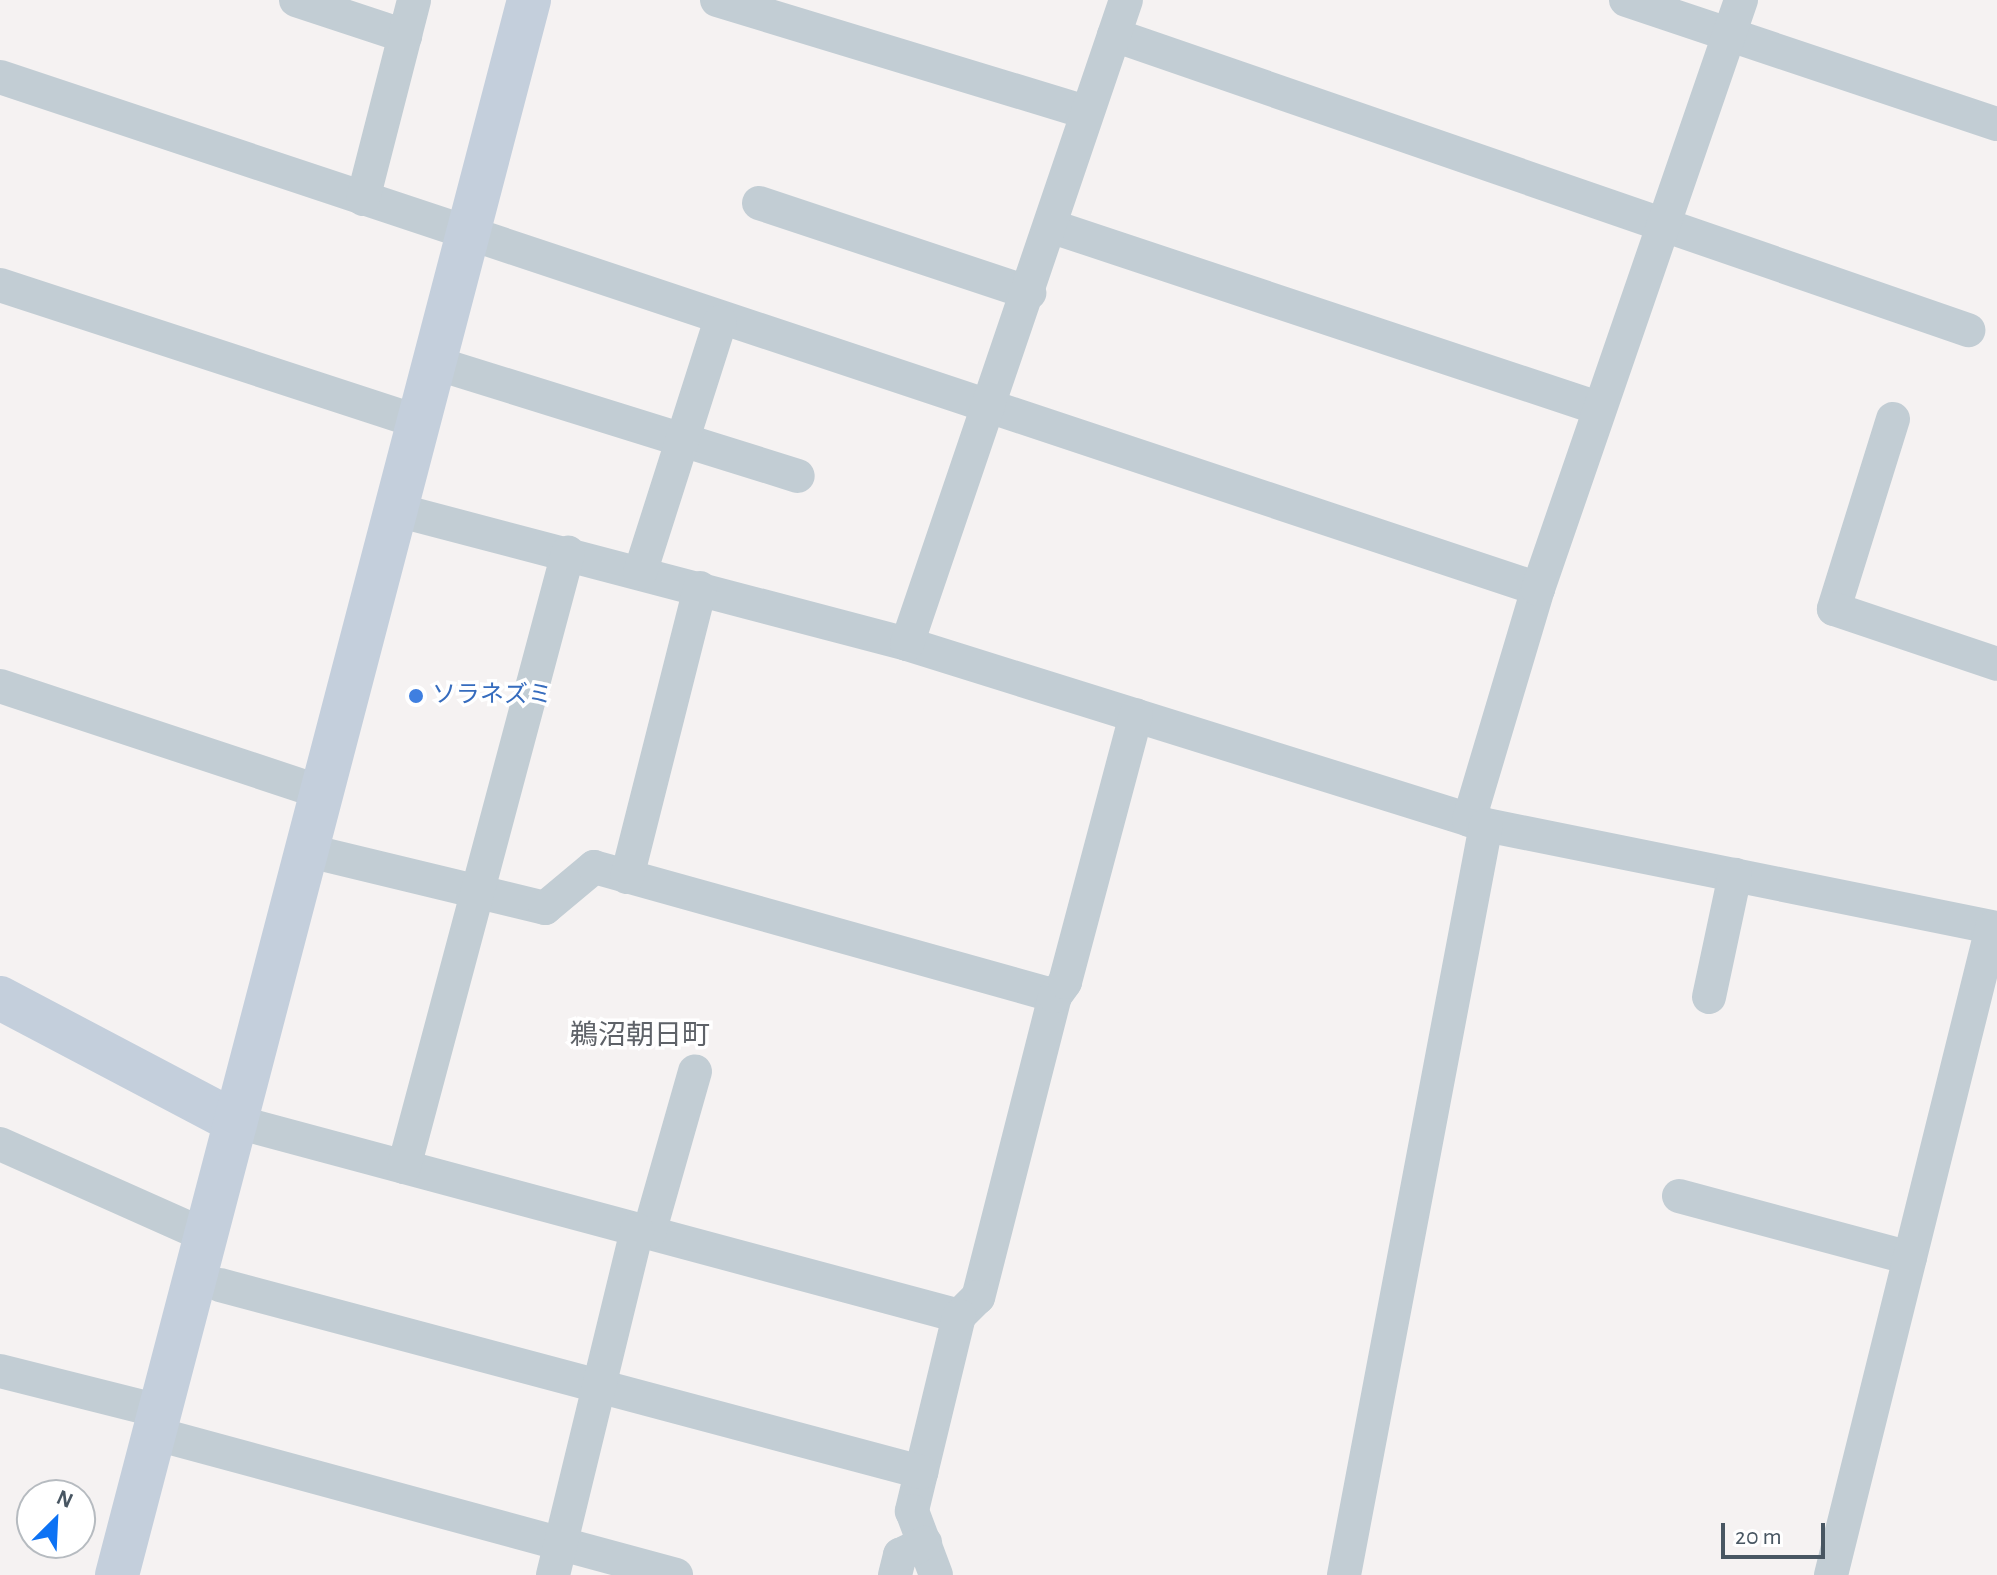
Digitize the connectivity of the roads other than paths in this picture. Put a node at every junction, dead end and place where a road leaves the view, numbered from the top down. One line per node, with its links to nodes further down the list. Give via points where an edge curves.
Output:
1 (296, 0): 10 (street)
2 (414, 0): 10 (street)
3 (529, 0): 18 (street)
4 (717, 0): 12 (street)
5 (1126, 0): 8 (street)
6 (1626, 0): 9 (street)
7 (1741, 0): 9 (street)
8 (1114, 35): 12 (street); 16 (street)
9 (1729, 35): 13 (street); 16 (street)
10 (405, 36): 14 (street)
11 (0, 77): 14 (street)
12 (1086, 112): 17 (street)
13 (1997, 124)
14 (363, 199): 18 (street)
15 (759, 203): 20 (street)
16 (1664, 223): 22 (street); 25 (street)
17 (1050, 226): 20 (street); 25 (street)
18 (467, 234): 21 (street); 23 (street)
19 (0, 285): 27 (street)
20 (1029, 293): 24 (street)
21 (720, 322): 24 (street); 28 (street)
22 (1968, 330)
23 (432, 362): 27 (street); 28 (street)
24 (991, 407): 34 (street); 35 (street)
25 (1598, 408): 34 (street)
26 (1893, 419): 36 (street, via 1834,609)
27 (416, 421): 30 (street)
28 (683, 440): 29 (street); 32 (street)
29 (798, 476)
30 (393, 509): 31 (street); 39 (street)
31 (568, 553): 32 (street); 44 (street)
32 (640, 573): 33 (street)
33 (700, 588): 35 (street); 43 (street)
34 (1538, 589): 40 (street)
35 (907, 644): 38 (street)
36 (1997, 664)
37 (0, 686): 39 (street)
38 (1136, 715): 40 (street); 46 (street, via 1065,982)
39 (320, 792): 41 (street)
40 (1478, 822): 42 (street); 69 (street)
41 (305, 850): 44 (street); 50 (street)
42 (1735, 875): 45 (street); 47 (street)
43 (627, 877): 44 (street, via 594,867 545,908); 46 (street)
44 (477, 892): 52 (street)
45 (1994, 928): 56 (street)
46 (1055, 996): 58 (street, via 978,1297)
47 (1709, 997)
48 (0, 998): 50 (street)
49 (695, 1071): 54 (street)
50 (233, 1121): 52 (street); 55 (street)
51 (0, 1144): 55 (street)
52 (404, 1167): 54 (street)
53 (1679, 1196): 56 (street)
54 (643, 1231): 58 (street); 60 (street)
55 (204, 1235): 61 (street)
56 (1910, 1258): 70 (street)
57 (220, 1285): 60 (street)
58 (959, 1316): 62 (street)
59 (0, 1371): 61 (street)
60 (597, 1386): 62 (street); 64 (street)
61 (156, 1422): 64 (street); 65 (street)
62 (921, 1472): 63 (street, via 912,1511)
63 (925, 1543): 67 (street, via 900,1555); 68 (street)
64 (557, 1559): 66 (street)
65 (117, 1575)
66 (676, 1575)
67 (895, 1575)
68 (936, 1575)
69 (1344, 1575)
70 (1831, 1575)

